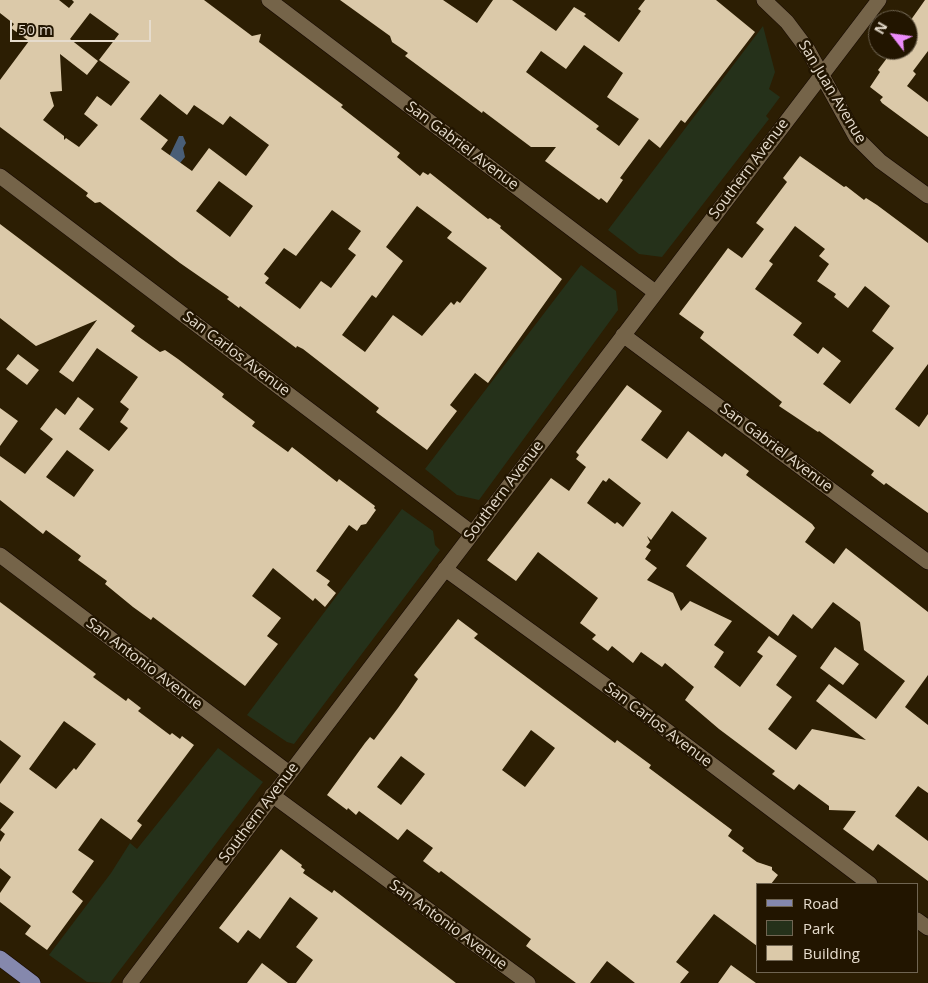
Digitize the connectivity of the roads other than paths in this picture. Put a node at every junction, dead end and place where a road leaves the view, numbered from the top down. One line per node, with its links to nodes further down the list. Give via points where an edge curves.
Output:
1 (268, 0): 7 (street, San Gabriel Avenue)
2 (764, 0): 4 (street, San Juan Avenue, via 787,22)
3 (879, 0): 4 (street, Southern Avenue)
4 (822, 74): 6 (street, San Juan Avenue, via 856,137 880,161); 7 (street, Southern Avenue)
5 (0, 176): 9 (street, San Carlos Avenue)
6 (928, 196)
7 (655, 292): 8 (street, Southern Avenue)
8 (623, 335): 9 (street, Southern Avenue); 11 (street, San Gabriel Avenue)
9 (472, 533): 12 (street, Southern Avenue)
10 (0, 555): 13 (street, San Antonio Avenue)
11 (928, 562)
12 (445, 569): 13 (street, Southern Avenue); 15 (street, San Carlos Avenue, via 637,708)
13 (289, 773): 14 (street, Southern Avenue)
14 (272, 795): 18 (street, Southern Avenue); 19 (street, San Antonio Avenue)
15 (869, 883)
16 (0, 958): 17 (main road)
17 (33, 983)
18 (130, 983)
19 (528, 983)

